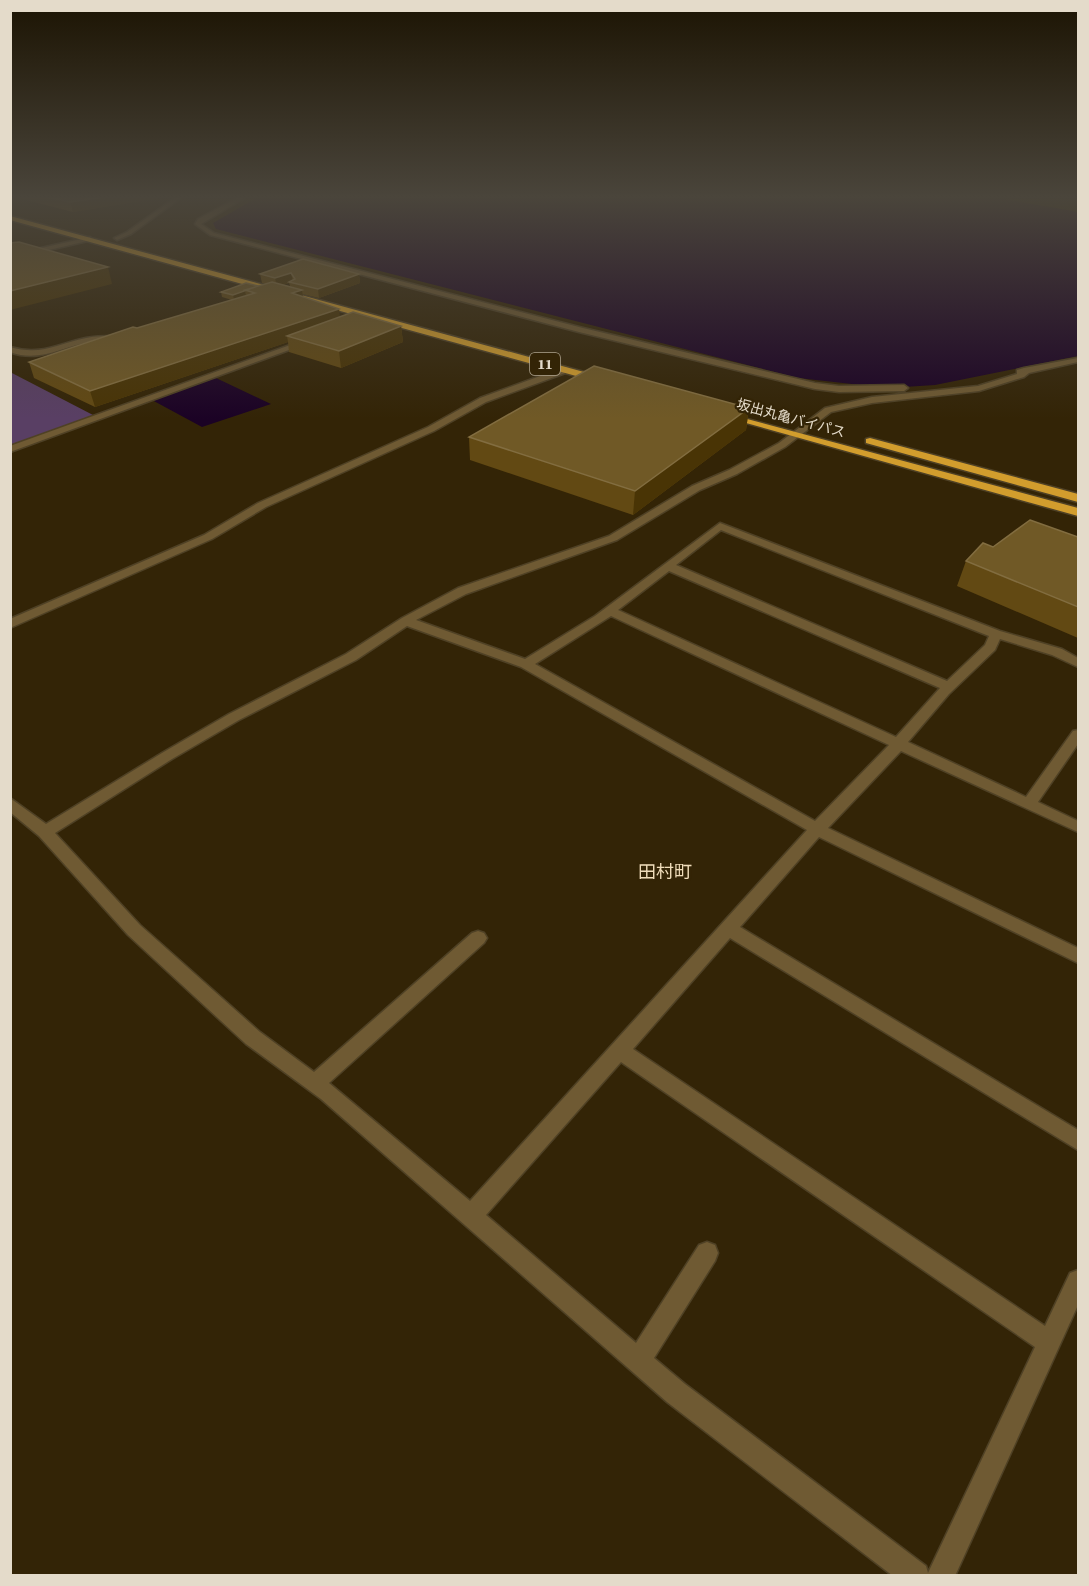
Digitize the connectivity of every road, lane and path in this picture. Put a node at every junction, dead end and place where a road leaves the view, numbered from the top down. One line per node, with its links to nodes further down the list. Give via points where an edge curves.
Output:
1 (206, 271): 5 (highway, 11)
2 (237, 271): 4 (highway, 11)
3 (355, 271): 14 (street, via 815,386 924,387 963,384)
4 (292, 286): 5 (street); 13 (highway, 11, via 612,377)
5 (278, 291): 6 (street); 7 (highway, 11)
6 (263, 296)
7 (374, 317): 8 (street); 13 (highway, 11)
8 (355, 324)
9 (127, 337): 11 (street, via 87,340 37,355 22,355)
10 (316, 339): 21 (street)
11 (10, 349)
12 (1078, 360): 14 (street)
13 (565, 370): 27 (street, via 483,400 431,429 262,505 208,537)
14 (1027, 370): 17 (street, via 979,388 842,406 821,414)
15 (709, 410): 19 (highway, 坂出丸亀バイパス)
16 (797, 422): 17 (highway, 坂出丸亀バイパス)
17 (809, 424): 18 (highway, 坂出丸亀バイパス); 19 (street)
18 (820, 428)
19 (798, 434): 23 (highway, 坂出丸亀バイパス); 26 (street, via 758,460 696,488 613,538 462,591)
20 (854, 437): 22 (highway, 坂出丸亀バイパス)
21 (10, 449)
22 (1078, 498)
23 (1078, 512)
24 (668, 566): 25 (street); 28 (street, via 720,526); 31 (street)
25 (610, 611): 30 (street); 33 (street)
26 (406, 621): 30 (street); 38 (street, via 351,657 176,750)
27 (10, 624)
28 (996, 634): 29 (street, via 1057,652); 31 (street, via 991,647)
29 (1078, 663)
30 (526, 664): 37 (street)
31 (949, 687): 33 (street)
32 (1078, 734): 35 (street)
33 (898, 744): 35 (street); 37 (street)
34 (10, 803): 38 (street)
35 (1029, 804): 36 (street)
36 (1078, 828)
37 (817, 829): 39 (street); 41 (street)
38 (45, 832): 43 (street, via 142,938 253,1038)
39 (728, 928): 42 (street); 44 (street)
40 (478, 938): 43 (street)
41 (1078, 956)
42 (619, 1050): 45 (street); 48 (street)
43 (315, 1083): 45 (street)
44 (1078, 1140)
45 (470, 1217): 49 (street)
46 (707, 1253): 49 (street)
47 (1078, 1281): 48 (street)
48 (1049, 1344): 51 (street)
49 (638, 1361): 50 (street)
50 (916, 1575)
51 (941, 1575)

